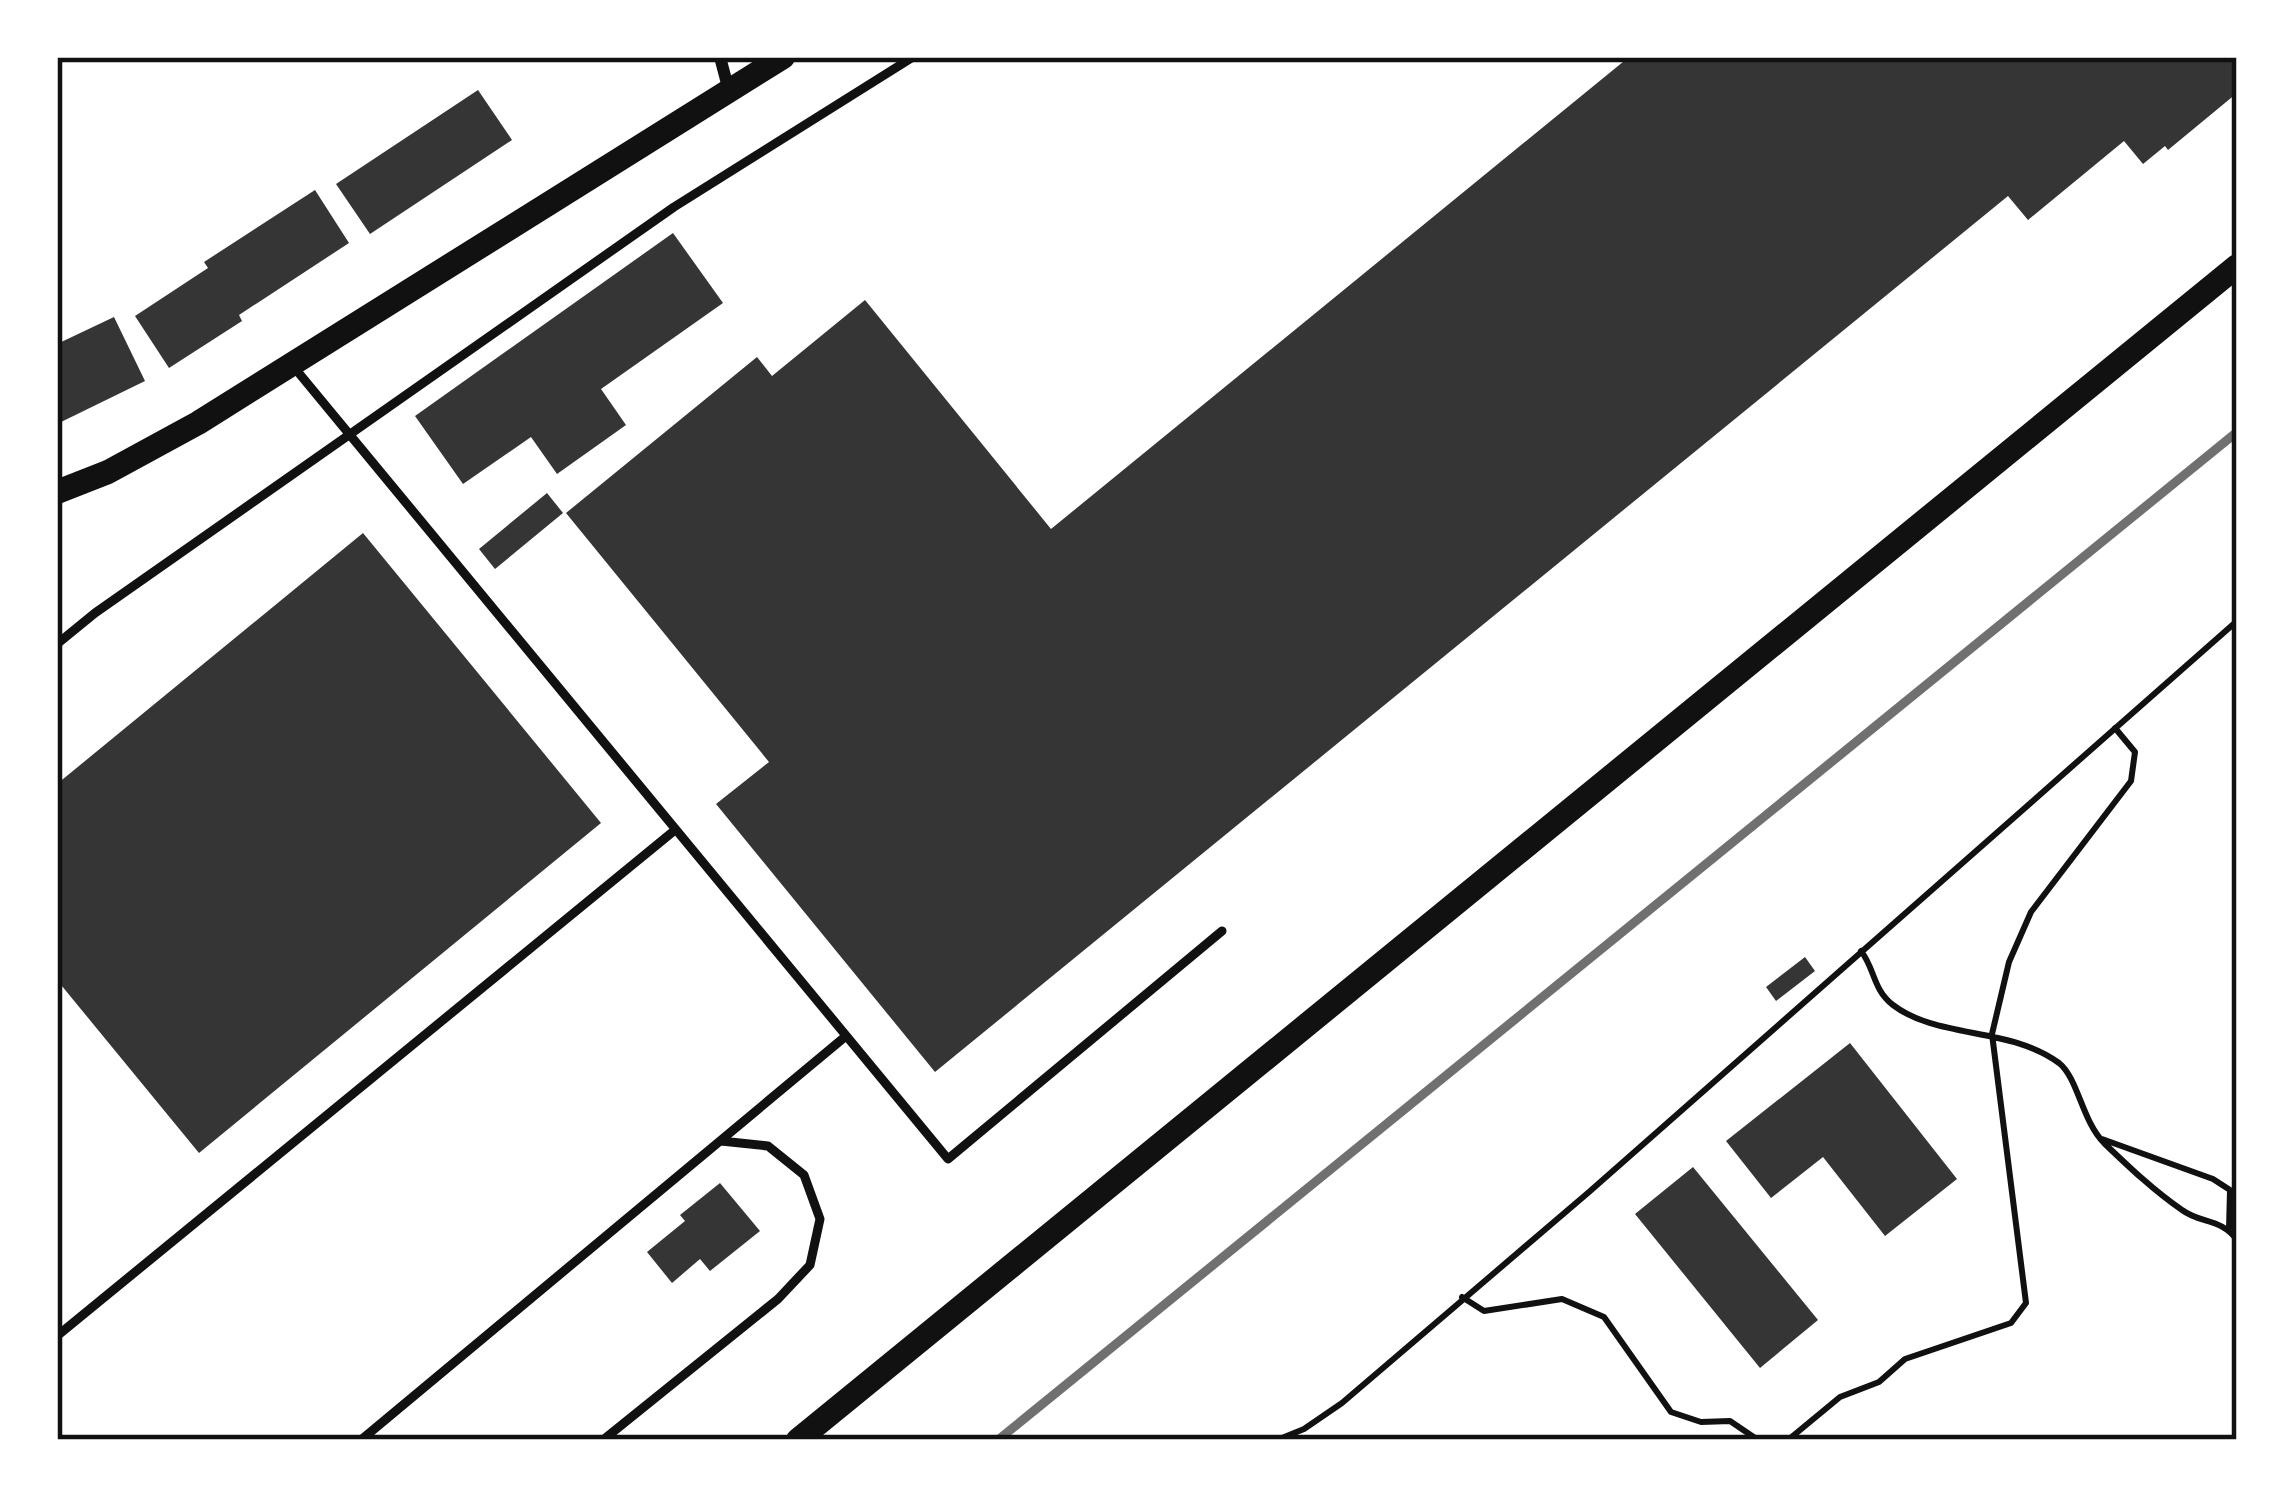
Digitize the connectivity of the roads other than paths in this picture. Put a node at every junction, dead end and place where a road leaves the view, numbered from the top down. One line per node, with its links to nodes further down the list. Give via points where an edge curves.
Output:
1 (720, 57): 4 (street)
2 (783, 57): 4 (main road)
3 (913, 57): 7 (lane, via 674,207)
4 (729, 91): 6 (main road)
5 (2237, 266): 17 (main road)
6 (292, 366): 7 (lane); 8 (main road, via 126,463)
7 (347, 435): 9 (lane); 10 (lane)
8 (57, 492)
9 (57, 644)
10 (675, 830): 12 (lane); 14 (lane)
11 (1222, 932): 12 (lane, via 948,1160)
12 (846, 1036): 13 (lane)
13 (721, 1141): 15 (lane); 16 (lane, via 768,1146 804,1175 820,1219 810,1265)
14 (57, 1336)
15 (361, 1440)
16 (603, 1440)
17 (798, 1440)

